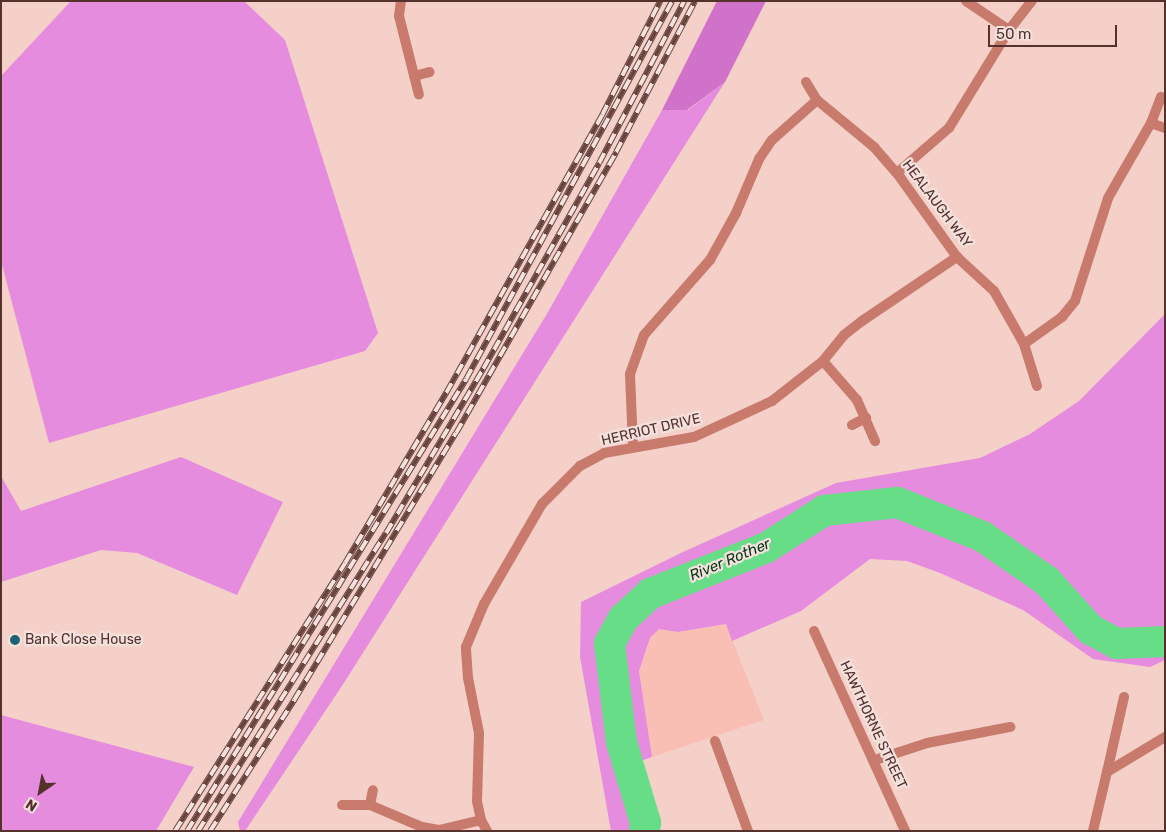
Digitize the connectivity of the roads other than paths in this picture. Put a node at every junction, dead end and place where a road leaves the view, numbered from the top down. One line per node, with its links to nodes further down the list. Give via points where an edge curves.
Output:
1 (401, 1): 6 (street, via 399,16)
2 (966, 1): 4 (street)
3 (1032, 1): 4 (street)
4 (1010, 30): 13 (street, via 949,128)
5 (430, 72): 6 (street)
6 (414, 76): 8 (street)
7 (806, 82): 10 (street, HEALAUGH WAY)
8 (419, 95)
9 (1161, 97): 11 (street)
10 (817, 100): 13 (street, HEALAUGH WAY, via 874,147); 21 (street, via 772,140 759,159 714,254 644,335 630,374)
11 (1151, 123): 12 (street); 15 (street, via 1108,198 1075,301 1062,317)
12 (1165, 128)
13 (897, 173): 14 (street, HEALAUGH WAY)
14 (957, 257): 15 (street, HEALAUGH WAY, via 994,291); 16 (street, HERRIOT DRIVE, via 862,321 844,335)
15 (1024, 344): 17 (street, HEALAUGH WAY)
16 (823, 361): 18 (street, via 847,386); 21 (street, HERRIOT DRIVE, via 772,401 744,416 694,437)
17 (1037, 386)
18 (866, 418): 19 (street); 20 (street)
19 (852, 425)
20 (875, 441)
21 (634, 446): 32 (street, HERRIOT DRIVE, via 604,453 580,466 542,504 473,625 466,658 479,733 476,782)
22 (814, 631): 27 (street, HAWTHORNE STREET)
23 (1124, 697): 28 (street)
24 (1010, 727): 27 (street, via 927,743)
25 (1165, 737): 28 (street)
26 (715, 741): 34 (street)
27 (875, 760): 35 (street, HAWTHORNE STREET)
28 (1107, 772): 36 (street)
29 (373, 790): 31 (street)
30 (342, 805): 31 (street)
31 (370, 805): 32 (street, via 422,827 439,830)
32 (480, 820): 33 (street, HERRIOT DRIVE)
33 (487, 831)
34 (748, 831)
35 (906, 831)
36 (1094, 831)

